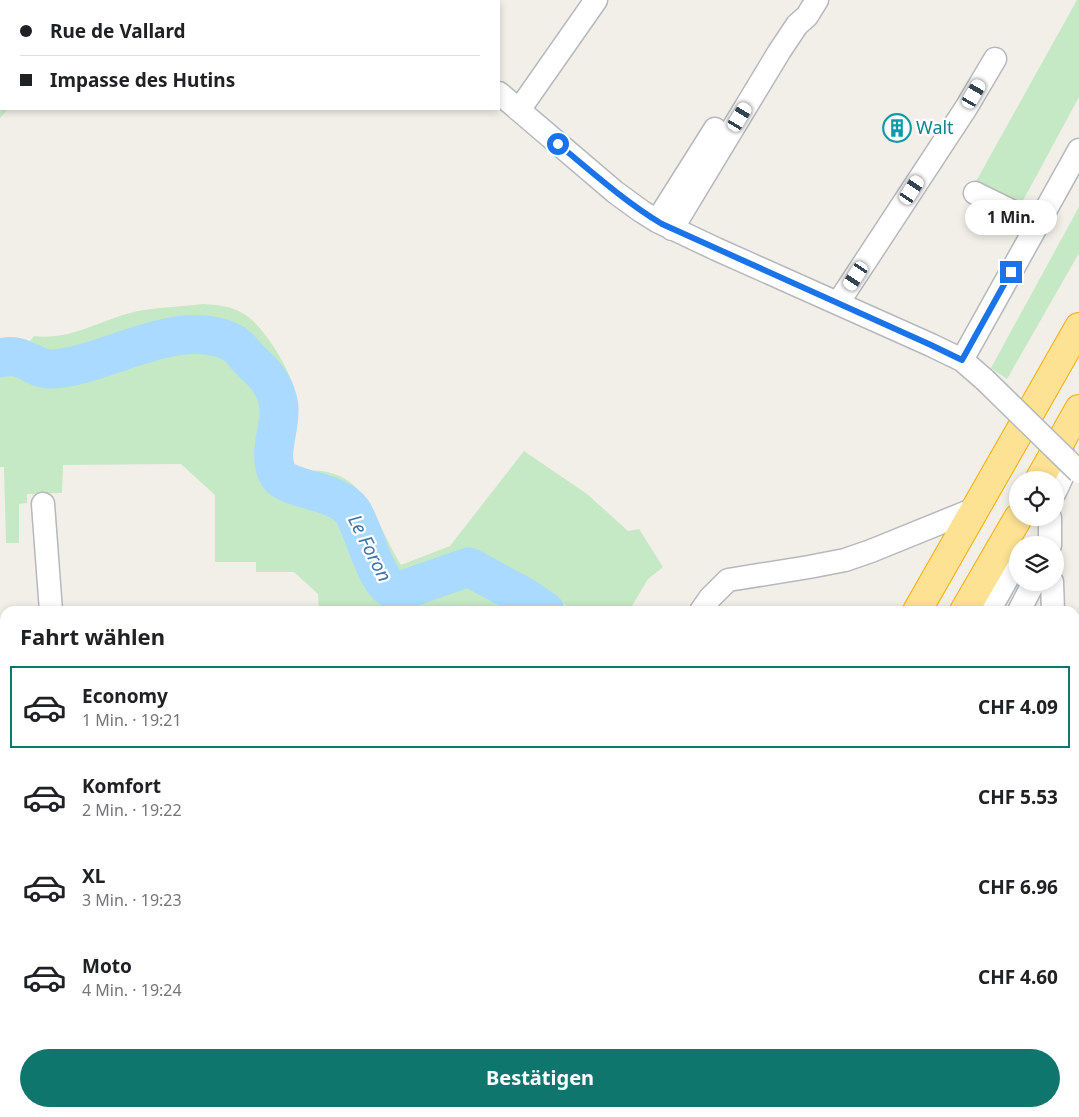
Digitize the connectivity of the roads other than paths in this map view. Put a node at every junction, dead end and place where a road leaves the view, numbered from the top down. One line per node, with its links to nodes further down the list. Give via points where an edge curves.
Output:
1 (596, 0): 6 (street)
2 (816, 0): 10 (street)
3 (770, 38): 10 (street)
4 (995, 60): 11 (street)
5 (500, 94): 6 (street)
6 (519, 110): 10 (street, via 615,192)
7 (1079, 150): 9 (street)
8 (975, 193): 9 (street)
9 (1038, 224): 13 (street)
10 (665, 225): 11 (street)
11 (838, 304): 13 (street)
12 (1079, 327): 20 (highway)
13 (962, 360): 18 (street, bridge)
14 (1079, 409): 15 (highway)
15 (1062, 438): 16 (highway); 17 (street)
16 (1044, 471)
17 (1062, 471)
18 (1079, 472)
19 (43, 504): 25 (street)
20 (977, 508): 26 (street, via 845,560 728,580); 27 (highway)
21 (1009, 557): 28 (highway)
22 (1009, 562): 29 (street)
23 (1029, 591): 30 (street)
24 (1052, 591): 31 (street)
25 (51, 606)
26 (704, 606)
27 (919, 606)
28 (968, 606)
29 (991, 606)
30 (1021, 606)
31 (1053, 606)

